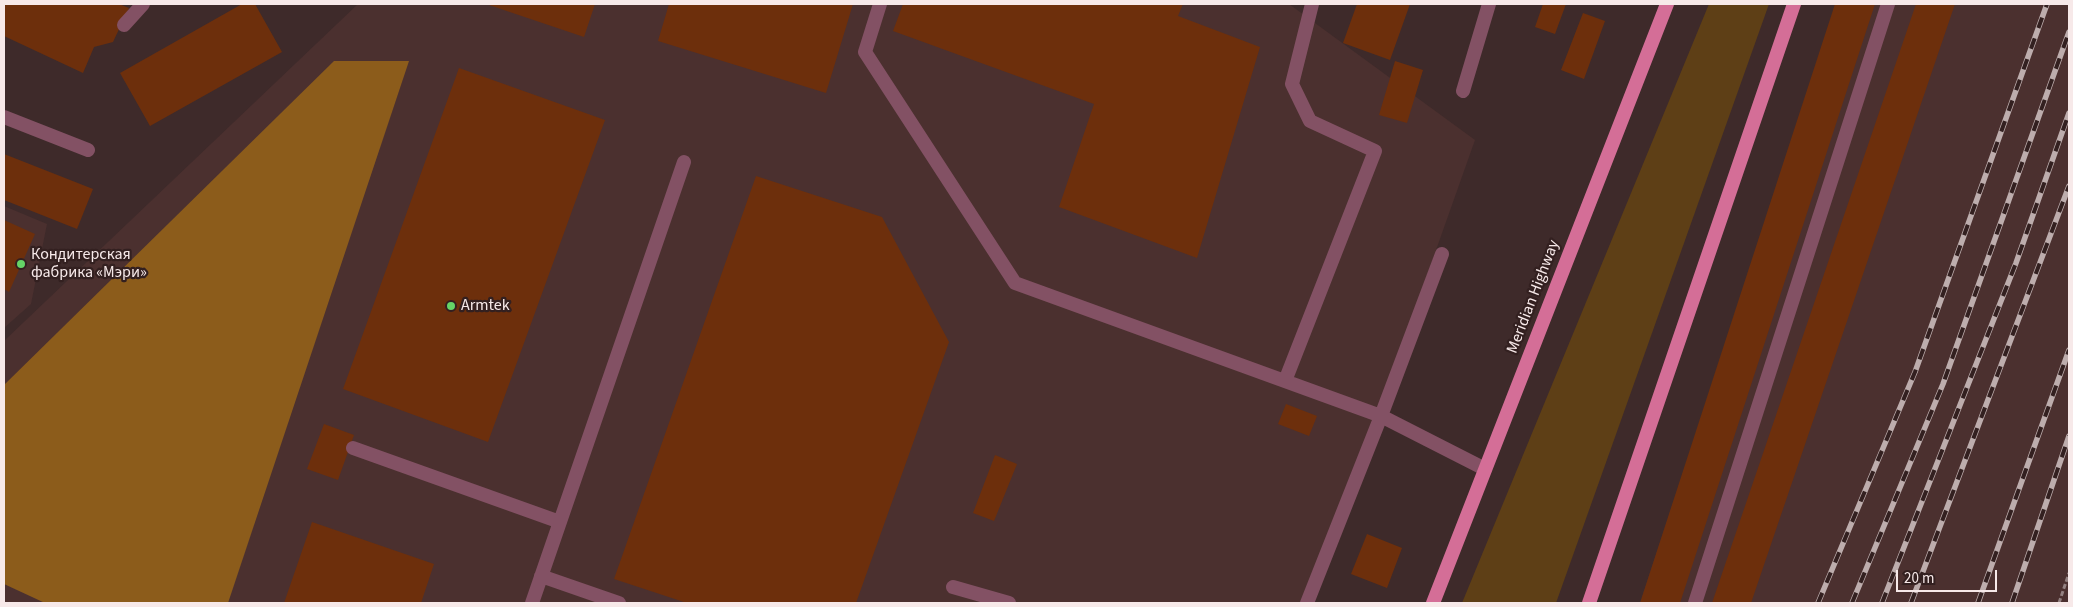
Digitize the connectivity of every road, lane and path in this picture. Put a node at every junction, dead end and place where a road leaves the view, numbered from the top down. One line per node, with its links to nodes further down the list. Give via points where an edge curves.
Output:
1 (143, 4): 8 (lane)
2 (880, 4): 14 (lane, via 865,52 1015,283)
3 (1312, 4): 14 (lane, via 1292,84 1310,121 1376,151)
4 (1489, 4): 9 (lane)
5 (1667, 4): 17 (main road, Meridian Highway)
6 (1794, 4): 27 (main road)
7 (1888, 4): 28 (lane)
8 (124, 25)
9 (1463, 91)
10 (4, 117): 11 (lane)
11 (88, 150)
12 (684, 162): 18 (lane)
13 (1442, 254): 15 (lane)
14 (1285, 381): 15 (lane)
15 (1381, 416): 17 (lane); 25 (lane)
16 (353, 448): 18 (lane)
17 (1485, 469): 26 (main road, Meridian Highway)
18 (560, 522): 20 (lane)
19 (2069, 573): 29 (path)
20 (541, 576): 22 (lane); 23 (lane)
21 (953, 587): 24 (lane)
22 (532, 603)
23 (619, 603)
24 (1009, 603)
25 (1307, 603)
26 (1432, 603)
27 (1589, 603)
28 (1695, 603)
29 (2059, 603)

